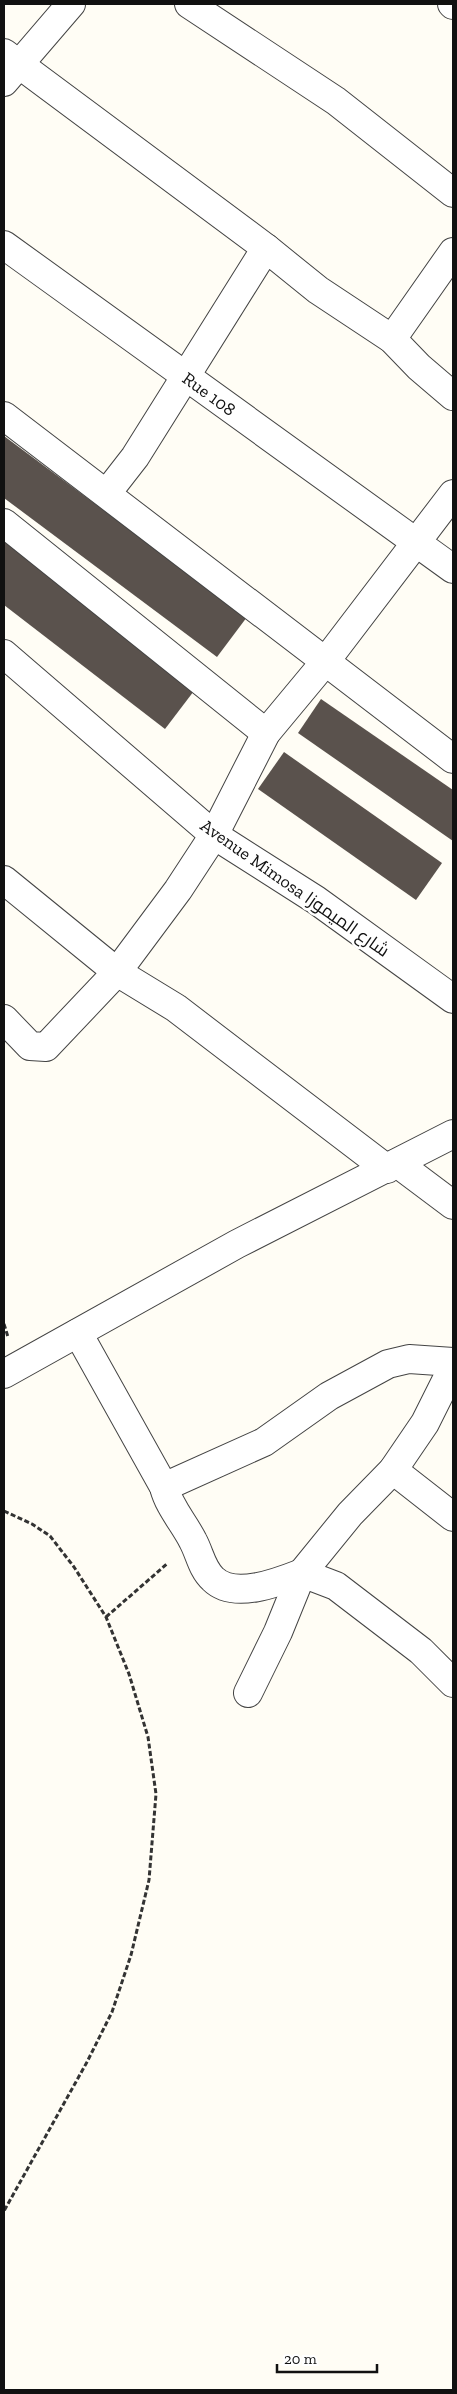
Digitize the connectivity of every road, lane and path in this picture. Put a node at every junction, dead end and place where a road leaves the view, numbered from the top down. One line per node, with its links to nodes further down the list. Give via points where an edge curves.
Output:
1 (71, 4): 3 (street)
2 (189, 4): 4 (street, via 336,101)
3 (9, 66): 6 (street)
4 (453, 193)
5 (4, 245): 9 (street, Rue 108)
6 (266, 248): 8 (street, via 318,290); 9 (street)
7 (453, 252): 8 (street)
8 (392, 339): 10 (street)
9 (184, 376): 12 (street, via 135,457); 15 (street, Rue 108)
10 (453, 396)
11 (4, 416): 12 (street)
12 (107, 493): 18 (street)
13 (453, 494): 15 (street)
14 (4, 523): 19 (street)
15 (415, 543): 16 (street, Rue 108); 18 (street)
16 (453, 568)
17 (4, 654): 21 (street, Avenue Mimosa شارع الميموزا)
18 (324, 662): 19 (street); 20 (street)
19 (266, 733): 21 (street)
20 (453, 758)
21 (214, 835): 23 (street); 24 (street, Avenue Mimosa شارع الميموزا, via 316,900)
22 (4, 880): 23 (street)
23 (117, 972): 25 (street, via 46,1047 30,1046); 27 (street, via 176,1008)
24 (453, 999)
25 (4, 1019)
26 (453, 1134): 27 (street)
27 (392, 1166): 28 (street); 29 (street, via 237,1244)
28 (453, 1205)
29 (78, 1332): 32 (street); 34 (street)
30 (453, 1362): 34 (street, via 409,1359 388,1364 329,1396 264,1442)
31 (453, 1367): 33 (street, via 425,1423)
32 (4, 1374)
33 (393, 1470): 36 (street); 38 (street, via 350,1514)
34 (164, 1487): 37 (street)
35 (4, 1511): 39 (path, via 50,1536)
36 (453, 1517)
37 (193, 1541): 38 (street, via 213,1580 230,1587 269,1586); 39 (path)
38 (302, 1573): 40 (street, via 336,1586 421,1651); 41 (street)
39 (106, 1617): 42 (path, via 129,1674 148,1737 156,1794 149,1880 112,2012)
40 (453, 1683)
41 (248, 1693)
42 (4, 2211)

